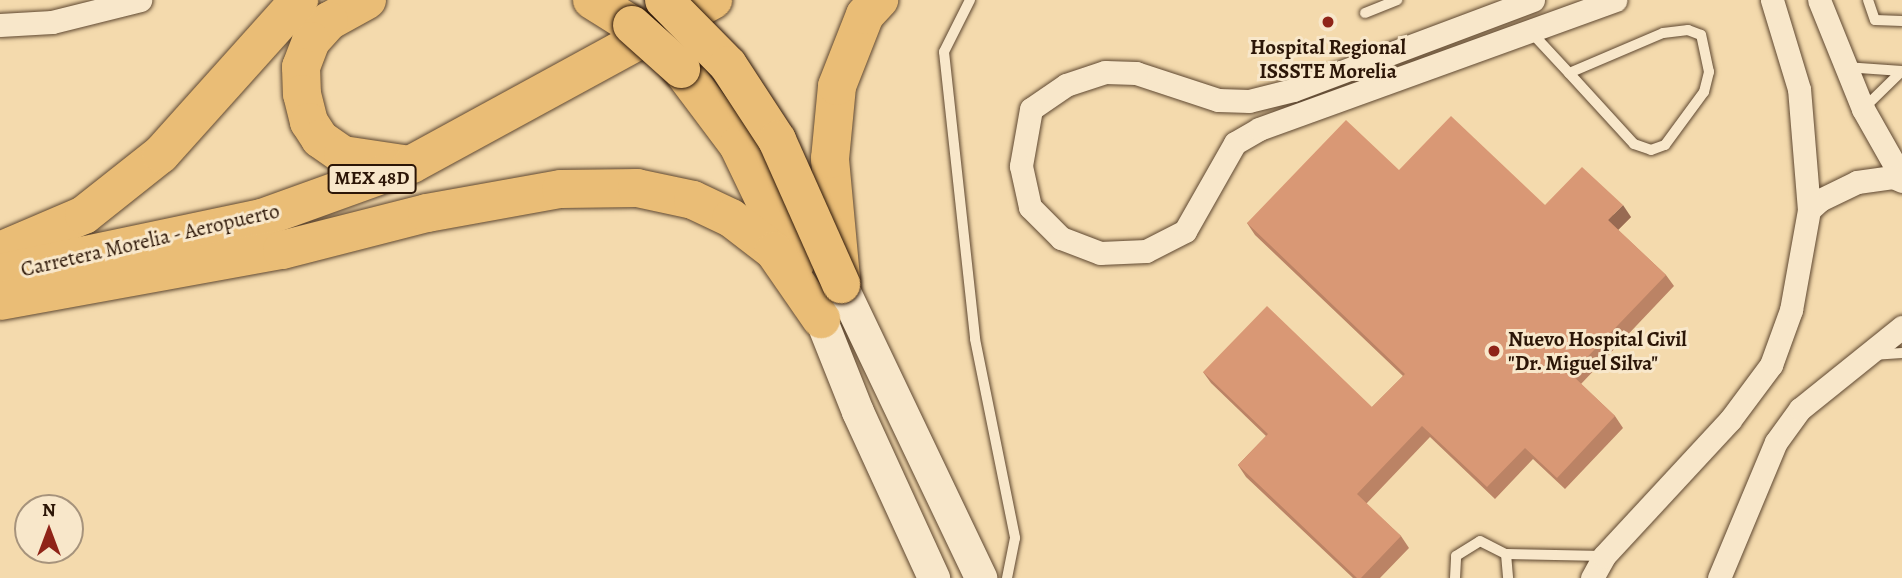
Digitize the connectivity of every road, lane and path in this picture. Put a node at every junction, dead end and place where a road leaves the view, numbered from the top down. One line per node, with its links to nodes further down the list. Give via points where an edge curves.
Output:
1 (140, 0): 17 (street, via 52,22)
2 (299, 0): 26 (highway, via 252,47 161,154 84,215)
3 (367, 0): 23 (highway, via 329,21 311,41 301,67 309,122 320,139 343,155 367,162)
4 (592, 0): 30 (highway, bridge, via 632,25 681,69 738,145)
5 (664, 0): 28 (highway, bridge, via 728,65 777,140)
6 (713, 0): 23 (highway, Carretera Morelia - Aeropuerto / MEX 48D)
7 (879, 0): 28 (highway, via 865,15 837,86 830,159)
8 (970, 0): 38 (lane, via 944,52 975,339 1015,538)
9 (1397, 0): 15 (lane)
10 (1533, 0): 18 (street, via 1293,90 1249,101 1207,97 1136,73 1105,72 1066,85 1031,109 1021,166 1030,207 1062,238 1100,253 1146,251 1185,231 1235,143 1287,117)
11 (1615, 0): 18 (street)
12 (1772, 0): 25 (street, via 1799,89)
13 (1819, 0): 19 (street)
14 (1868, 0): 16 (lane, via 1875,20)
15 (1365, 13)
16 (1902, 21)
17 (0, 25)
18 (1529, 31): 21 (lane)
19 (1843, 66): 20 (lane); 22 (street)
20 (1902, 71): 22 (lane)
21 (1569, 73): 21 (lane, via 1634,144 1651,150 1665,145 1704,92 1709,72 1701,35 1688,30 1663,33)
22 (1863, 109): 24 (street)
23 (412, 164): 27 (highway, Carretera Morelia - Aeropuerto / MEX 48D, via 262,218)
24 (1902, 179): 25 (street, via 1857,182)
25 (1809, 210): 35 (street, via 1791,310 1771,365 1730,420)
26 (0, 251)
27 (0, 273)
28 (841, 284): 37 (street)
29 (0, 301): 30 (highway, via 282,250 427,213 561,188 638,188 693,200 731,218 774,251)
30 (821, 319): 36 (street)
31 (1902, 327): 33 (street)
32 (1902, 353): 33 (lane)
33 (1866, 356): 42 (street, via 1800,409 1776,442)
34 (1506, 554): 35 (lane); 39 (lane, via 1490,542 1471,543 1456,556); 40 (lane)
35 (1604, 556): 41 (street)
36 (934, 578)
37 (981, 578)
38 (1007, 578)
39 (1455, 578)
40 (1508, 578)
41 (1592, 578)
42 (1719, 578)

